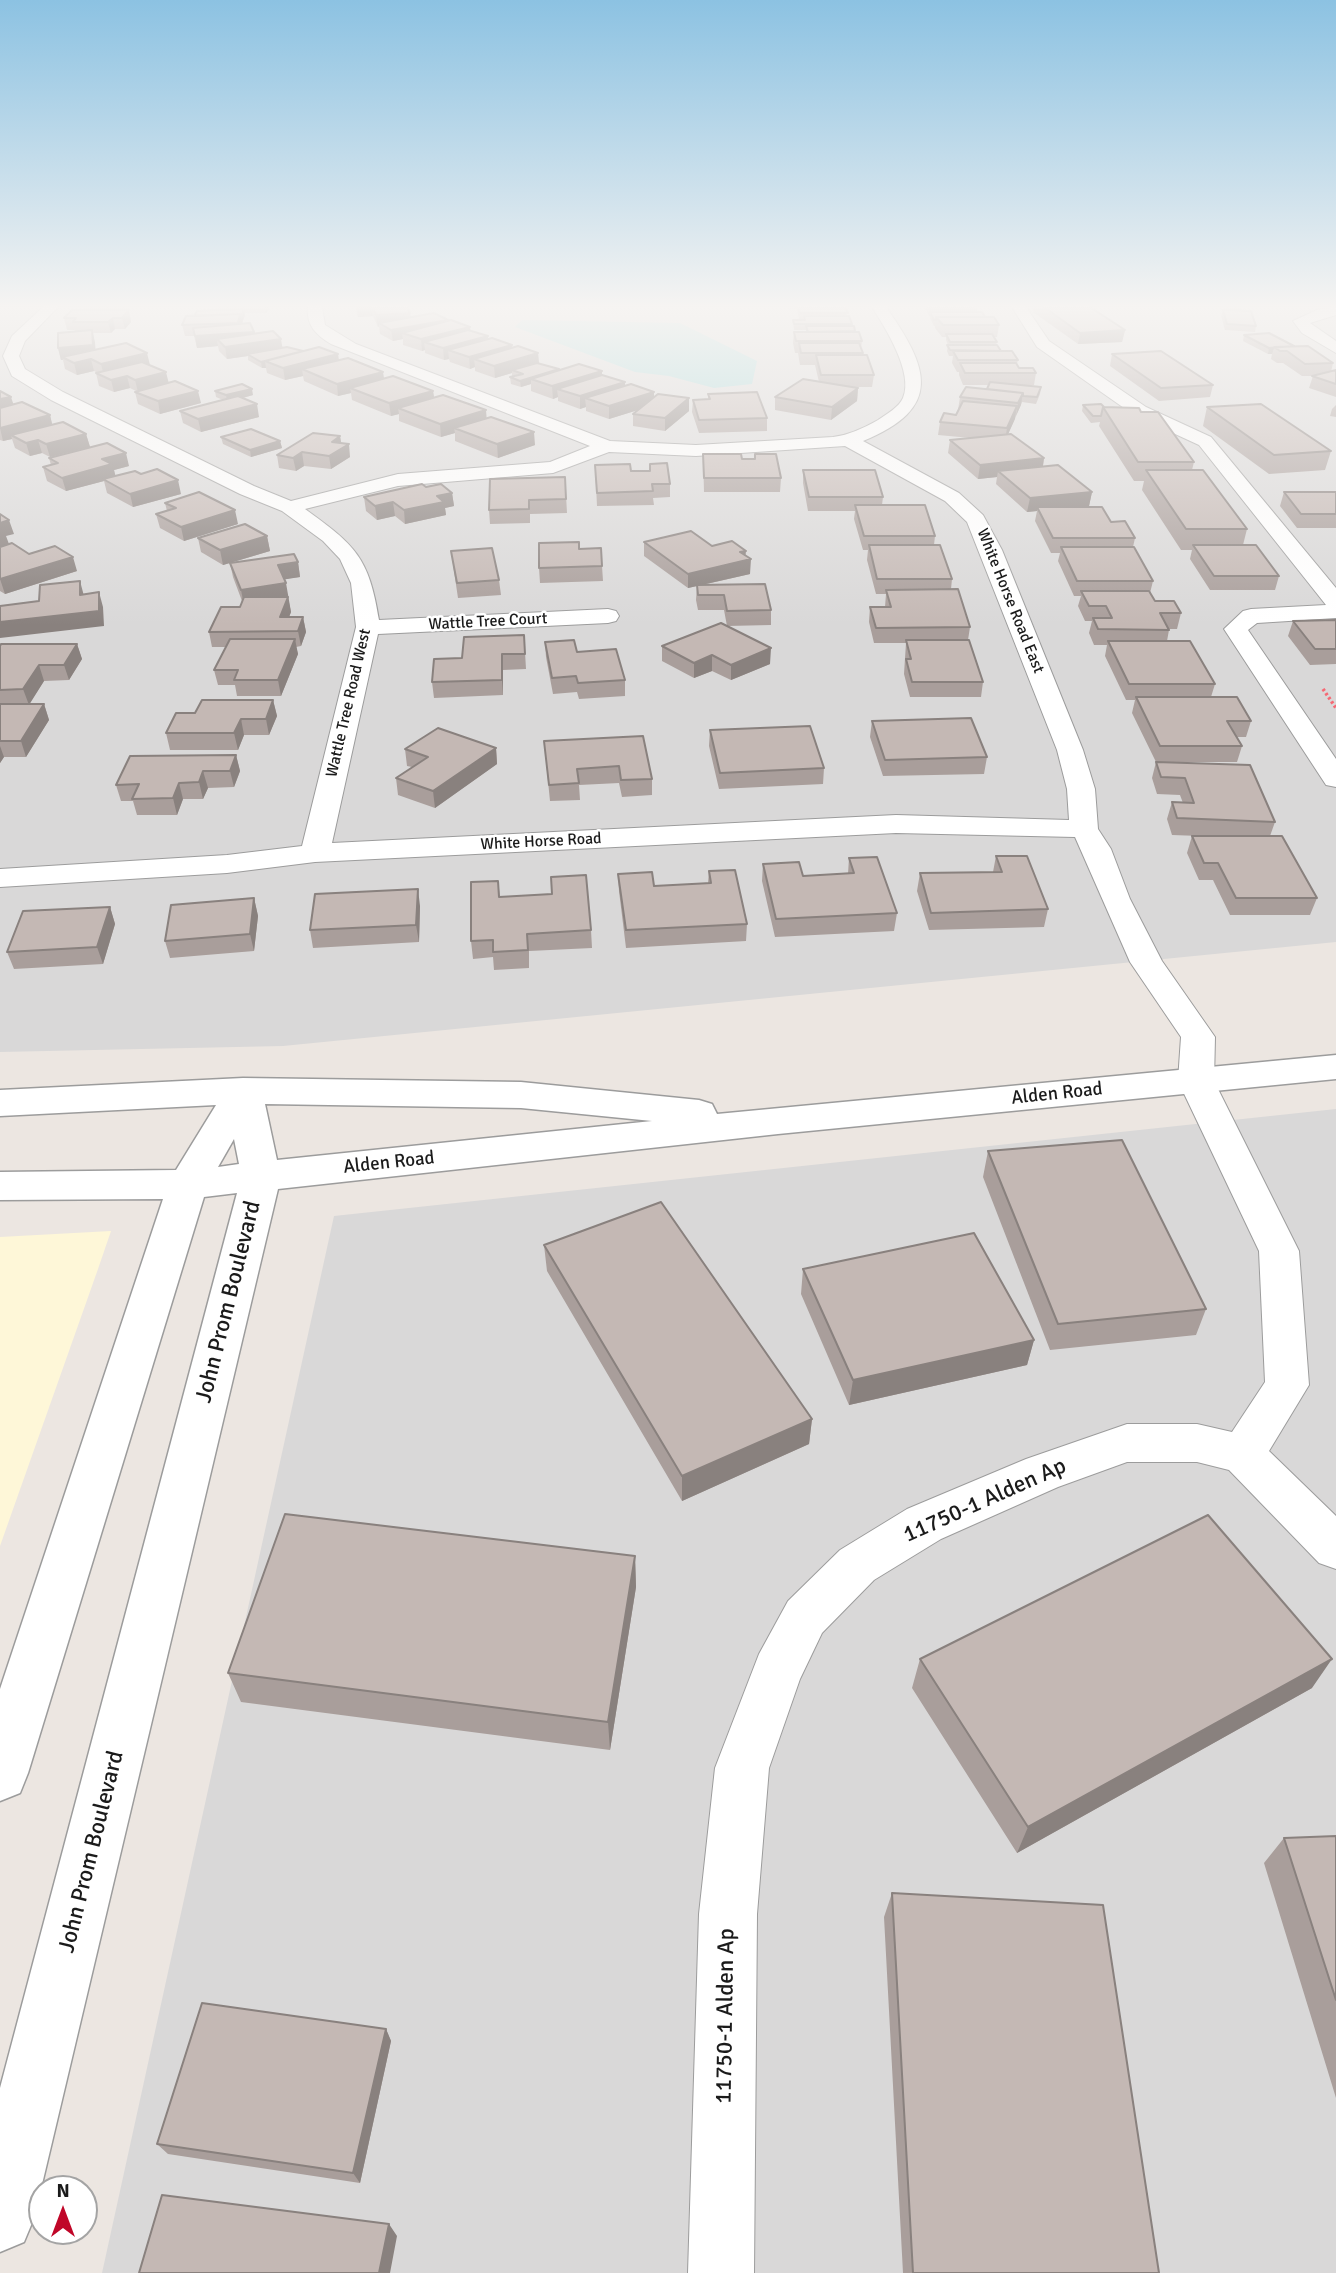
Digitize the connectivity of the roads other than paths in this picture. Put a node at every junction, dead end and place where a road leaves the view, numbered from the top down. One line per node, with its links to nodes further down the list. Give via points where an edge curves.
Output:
1 (91, 413): 7 (street, Wattle Tree Road West)
2 (522, 413): 6 (street)
3 (897, 413): 5 (street)
4 (1144, 413): 8 (street, via 1205,441)
5 (848, 440): 6 (street, via 691,450); 13 (street, White Horse Road East, via 952,497 976,519 1070,750 1081,789)
6 (607, 446): 7 (street, via 534,471 398,480)
7 (289, 507): 11 (street, Wattle Tree Road West, via 349,557 362,583)
8 (1336, 603)
9 (1336, 611): 12 (street, via 1251,616 1236,629)
10 (608, 616): 11 (street, Wattle Tree Court)
11 (368, 627): 14 (street, Wattle Tree Road West)
12 (1336, 779)
13 (1084, 829): 14 (street, White Horse Road, via 896,824); 17 (street, via 1146,962 1198,1037)
14 (315, 853): 15 (street, White Horse Road, via 227,864)
15 (0, 878)
16 (1336, 1067): 17 (street, Alden Road)
17 (1196, 1081): 20 (street, Alden Road); 24 (street, via 1279,1251 1287,1385)
18 (243, 1091): 19 (street, Alden Road); 20 (street, Alden Road, via 521,1095); 21 (street, John Prom Boulevard); 22 (street)
19 (0, 1103)
20 (778, 1121): 21 (street, Alden Road)
21 (261, 1176): 22 (street, Alden Road); 27 (street, John Prom Boulevard)
22 (188, 1184): 23 (street, Alden Road); 26 (street)
23 (0, 1186)
24 (1243, 1454): 25 (street); 28 (street, 11750-1 Alden Ap, via 1197,1443 1127,1443 1042,1473 924,1524 857,1565 805,1617 777,1671 742,1768 729,1914)
25 (1336, 1548)
26 (0, 1773)
27 (0, 2218)
28 (721, 2273)

